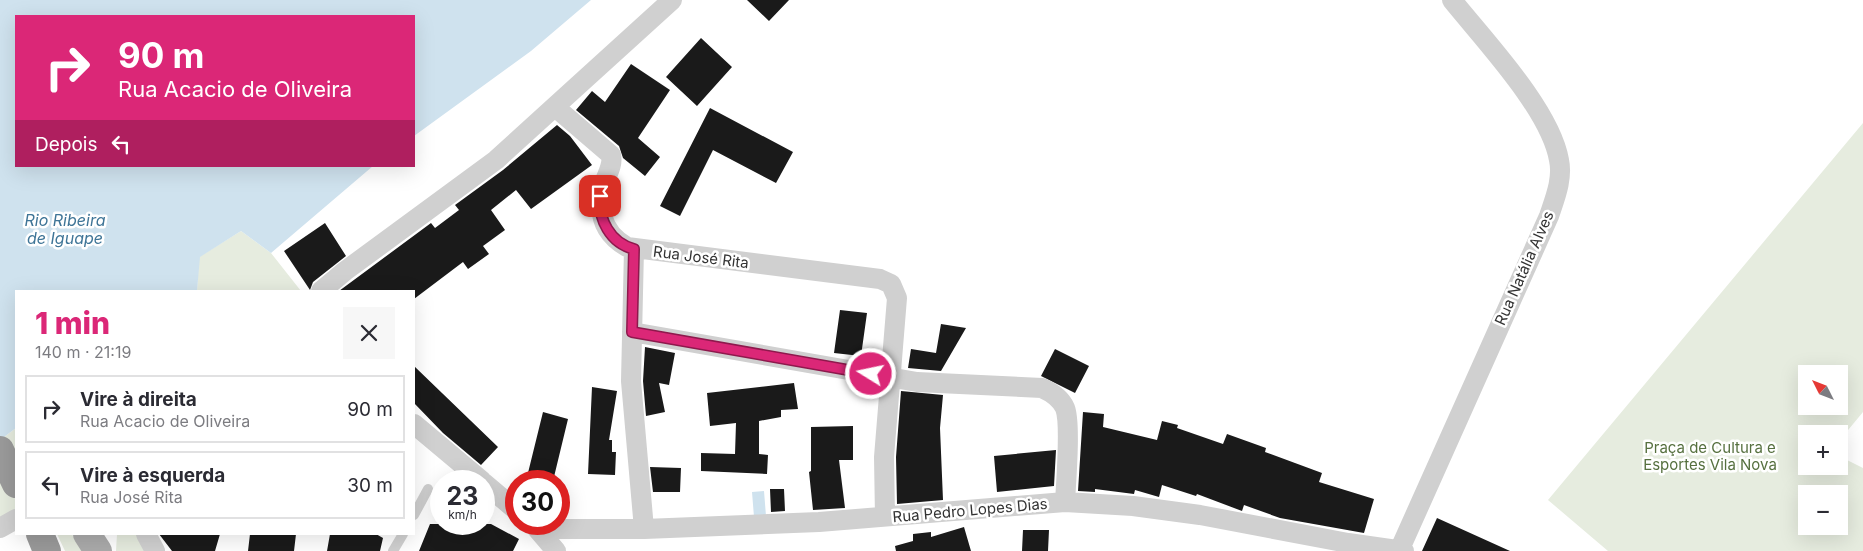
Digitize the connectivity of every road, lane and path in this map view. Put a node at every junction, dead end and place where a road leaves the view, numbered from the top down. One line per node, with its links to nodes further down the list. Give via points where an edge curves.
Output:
1 (672, 0): 3 (street)
2 (1452, 0): 28 (street, Rua Natália Alves, via 1532,101 1548,129 1559,160 1558,188 1549,216)
3 (556, 107): 4 (street, Rua José Rita, via 611,155 612,161 600,196 601,216 617,240); 5 (street, via 471,180)
4 (634, 249): 6 (street); 7 (street, Rua José Rita, via 880,279 890,284 897,298)
5 (322, 290)
6 (632, 332): 7 (street); 21 (street, via 631,390)
7 (889, 377): 15 (street, via 917,382 1031,386 1051,392 1065,408); 17 (street, via 884,457)
8 (415, 425): 10 (street)
9 (0, 450): 11 (highway)
10 (469, 470)
11 (15, 482)
12 (428, 490): 16 (lane)
13 (495, 492): 14 (street)
14 (505, 501)
15 (1065, 502): 17 (street, Rua Pedro Lopes Dias); 28 (street, Rua Pedro Lopes Dias, via 1133,506 1200,515)
16 (415, 513)
17 (885, 517): 21 (street, Rua Pedro Lopes Dias)
18 (15, 520): 20 (street)
19 (570, 527): 21 (street, Rua Pedro Lopes Dias)
20 (0, 528)
21 (644, 529)
22 (40, 535): 29 (highway)
23 (89, 535): 30 (main road)
24 (106, 535): 31 (main road)
25 (147, 535): 32 (street)
26 (402, 535): 33 (lane)
27 (543, 535): 34 (street)
28 (1401, 550)
29 (47, 551)
30 (98, 551)
31 (108, 551)
32 (155, 551)
33 (393, 551)
34 (556, 551)

